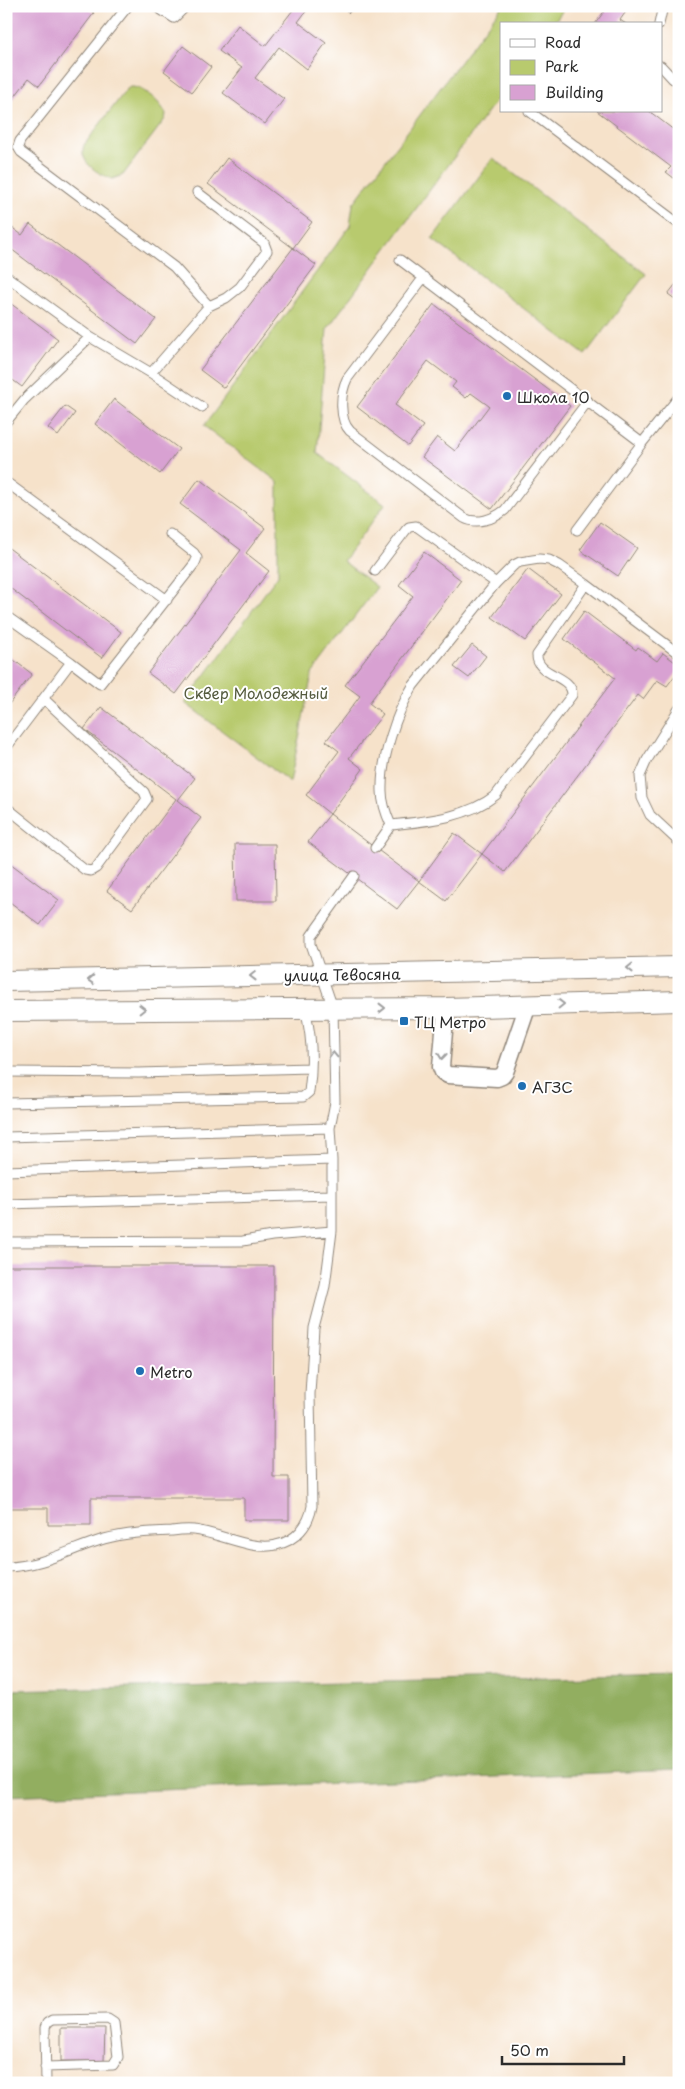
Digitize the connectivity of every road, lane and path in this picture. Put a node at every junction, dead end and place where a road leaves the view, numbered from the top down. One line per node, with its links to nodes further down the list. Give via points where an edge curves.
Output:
1 (128, 6): 14 (lane, via 18,147 174,267)
2 (155, 6): 3 (lane, via 174,18)
3 (186, 6)
4 (663, 6): 5 (lane)
5 (659, 22)
6 (662, 67): 7 (lane)
7 (673, 79)
8 (530, 112): 10 (lane)
9 (197, 192): 14 (lane, via 267,248 266,254 240,287)
10 (679, 224)
11 (400, 260): 13 (lane)
12 (6, 276): 15 (lane)
13 (424, 277): 18 (lane); 18 (lane, via 346,379 343,420 350,431 464,518 480,521 505,510)
14 (209, 306): 16 (lane)
15 (90, 337): 16 (lane); 20 (lane, via 24,400)
16 (150, 373): 19 (lane)
17 (679, 397): 21 (lane)
18 (588, 401): 21 (lane)
19 (202, 407)
20 (6, 422)
21 (642, 442): 23 (lane)
22 (6, 482): 28 (lane)
23 (577, 530)
24 (170, 534): 28 (lane, via 197,558)
25 (375, 571): 26 (lane, via 406,530 416,526)
26 (496, 583): 27 (lane, via 514,565 538,559 559,565); 36 (lane, via 402,703 382,784 384,809)
27 (586, 584): 30 (lane); 36 (lane, via 538,655 541,666 569,685 572,696 496,795 486,804 446,817)
28 (167, 600): 31 (lane, via 100,684)
29 (6, 616): 31 (lane)
30 (679, 654)
31 (71, 662): 32 (lane)
32 (44, 699): 34 (lane); 35 (lane, via 144,792 147,799 91,871)
33 (679, 709): 37 (lane, via 640,776 642,798 650,815)
34 (6, 748)
35 (6, 807)
36 (391, 825): 38 (lane)
37 (679, 842)
38 (375, 848)
39 (354, 876): 41 (lane, via 311,936)
40 (679, 967): 41 (street, улица Тевосяна, one-way to 41)
41 (321, 975): 42 (street, улица Тевосяна, one-way to 42); 45 (lane)
42 (6, 981)
43 (679, 1001): 44 (street, one-way to 43)
44 (528, 1005): 46 (street); 46 (street, one-way to 44, via 443,1072 498,1078 505,1072)
45 (333, 1008): 46 (street, one-way to 46); 47 (street); 52 (lane, one-way to 45, via 335,1102)
46 (446, 1008)
47 (305, 1009): 48 (street, one-way to 47); 49 (lane, via 310,1026)
48 (6, 1011)
49 (310, 1068): 50 (lane, via 139,1074); 51 (lane, via 307,1095 299,1098)
50 (6, 1072)
51 (6, 1103)
52 (330, 1128): 53 (lane); 54 (lane)
53 (6, 1137)
54 (332, 1160): 55 (lane); 56 (lane)
55 (6, 1171)
56 (332, 1195): 57 (lane); 58 (lane)
57 (6, 1204)
58 (332, 1231): 59 (lane, via 243,1242); 60 (lane, via 325,1286 314,1328 310,1394 312,1506 310,1518 303,1528 276,1546 256,1545 194,1529 132,1533 103,1539 26,1567)
59 (6, 1242)
60 (6, 1567)
61 (45, 2067): 61 (lane, via 45,2028 49,2021 108,2019 114,2024 118,2057 113,2065); 62 (lane)
62 (46, 2083)

